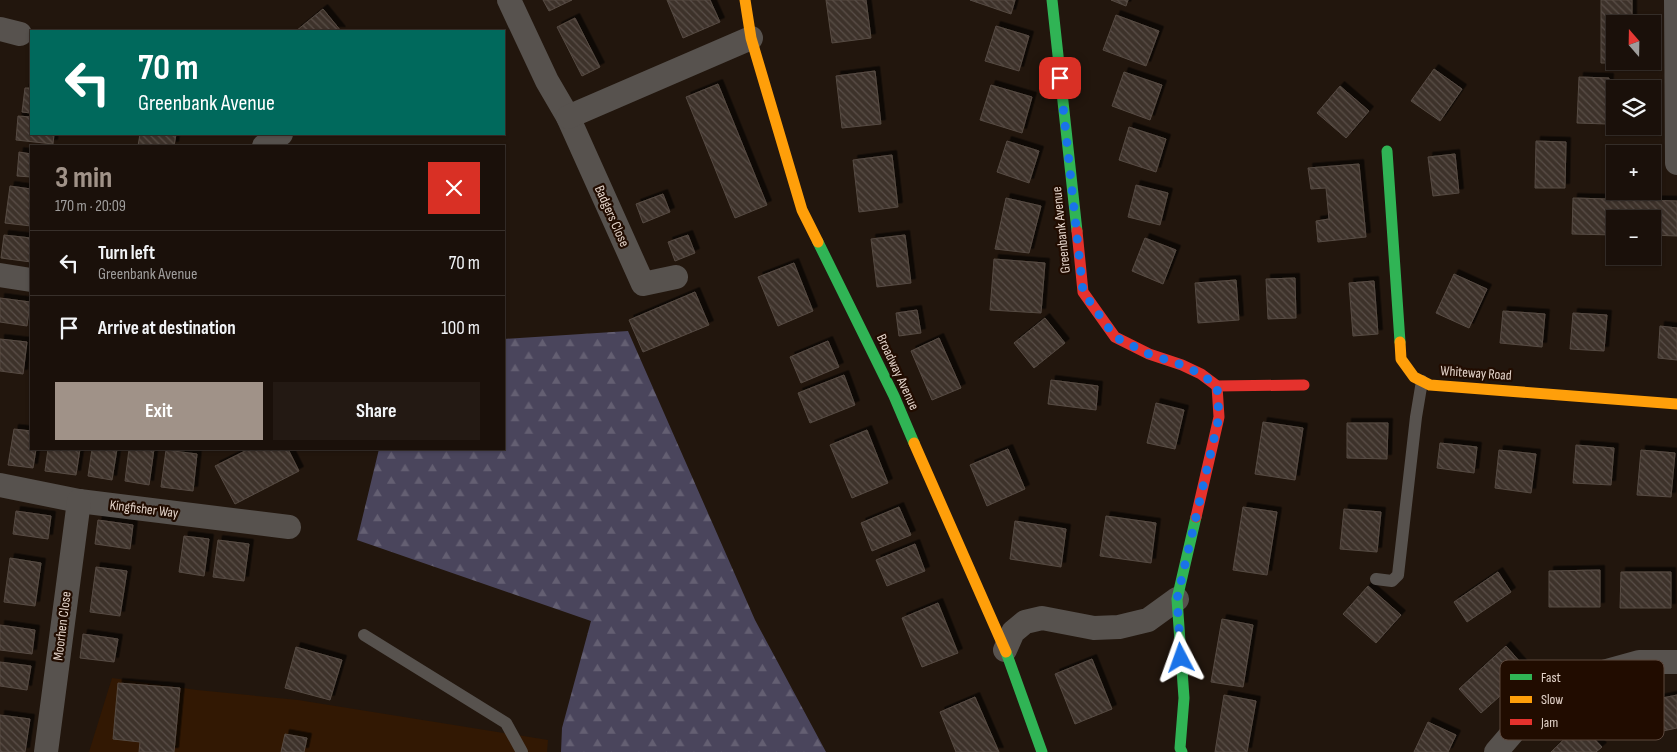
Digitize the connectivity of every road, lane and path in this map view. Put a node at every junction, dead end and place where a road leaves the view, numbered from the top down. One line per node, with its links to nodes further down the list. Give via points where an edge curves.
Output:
1 (509, 0): 6 (street, Badgers Close, via 547,81)
2 (745, 0): 5 (street, Broadway Avenue)
3 (1052, 0): 16 (street, Greenbank Avenue, via 1083,292 1115,337 1201,374)
4 (1676, 0): 10 (street)
5 (751, 38): 6 (street); 24 (street, Broadway Avenue, via 802,210 894,396)
6 (568, 117): 12 (street, Badgers Close, via 643,284)
7 (280, 135): 8 (street)
8 (266, 145)
9 (1387, 151): 14 (street, Whiteway Road, via 1401,359 1414,377)
10 (1677, 162)
11 (0, 276): 13 (street)
12 (676, 277)
13 (30, 280)
14 (1422, 381): 17 (street, Whiteway Road, via 1430,385); 21 (lane, via 1398,575 1392,580)
15 (1304, 385): 16 (street)
16 (1217, 386): 22 (street, via 1219,417)
17 (1677, 404)
18 (0, 486): 19 (street, Kingfisher Way)
19 (79, 501): 20 (street, Kingfisher Way); 28 (street, Moorhen Close)
20 (289, 527)
21 (1376, 579)
22 (1177, 599): 24 (street, via 1148,620 1119,627 1094,628 1042,618 1026,622 1014,632); 31 (street, via 1184,698)
23 (364, 635): 29 (lane, via 506,723)
24 (1005, 650): 30 (street, Broadway Avenue)
25 (1664, 662): 26 (street)
26 (1677, 662)
27 (1506, 740): 32 (street)
28 (46, 752)
29 (522, 752)
30 (1042, 752)
31 (1182, 752)
32 (1496, 752)

